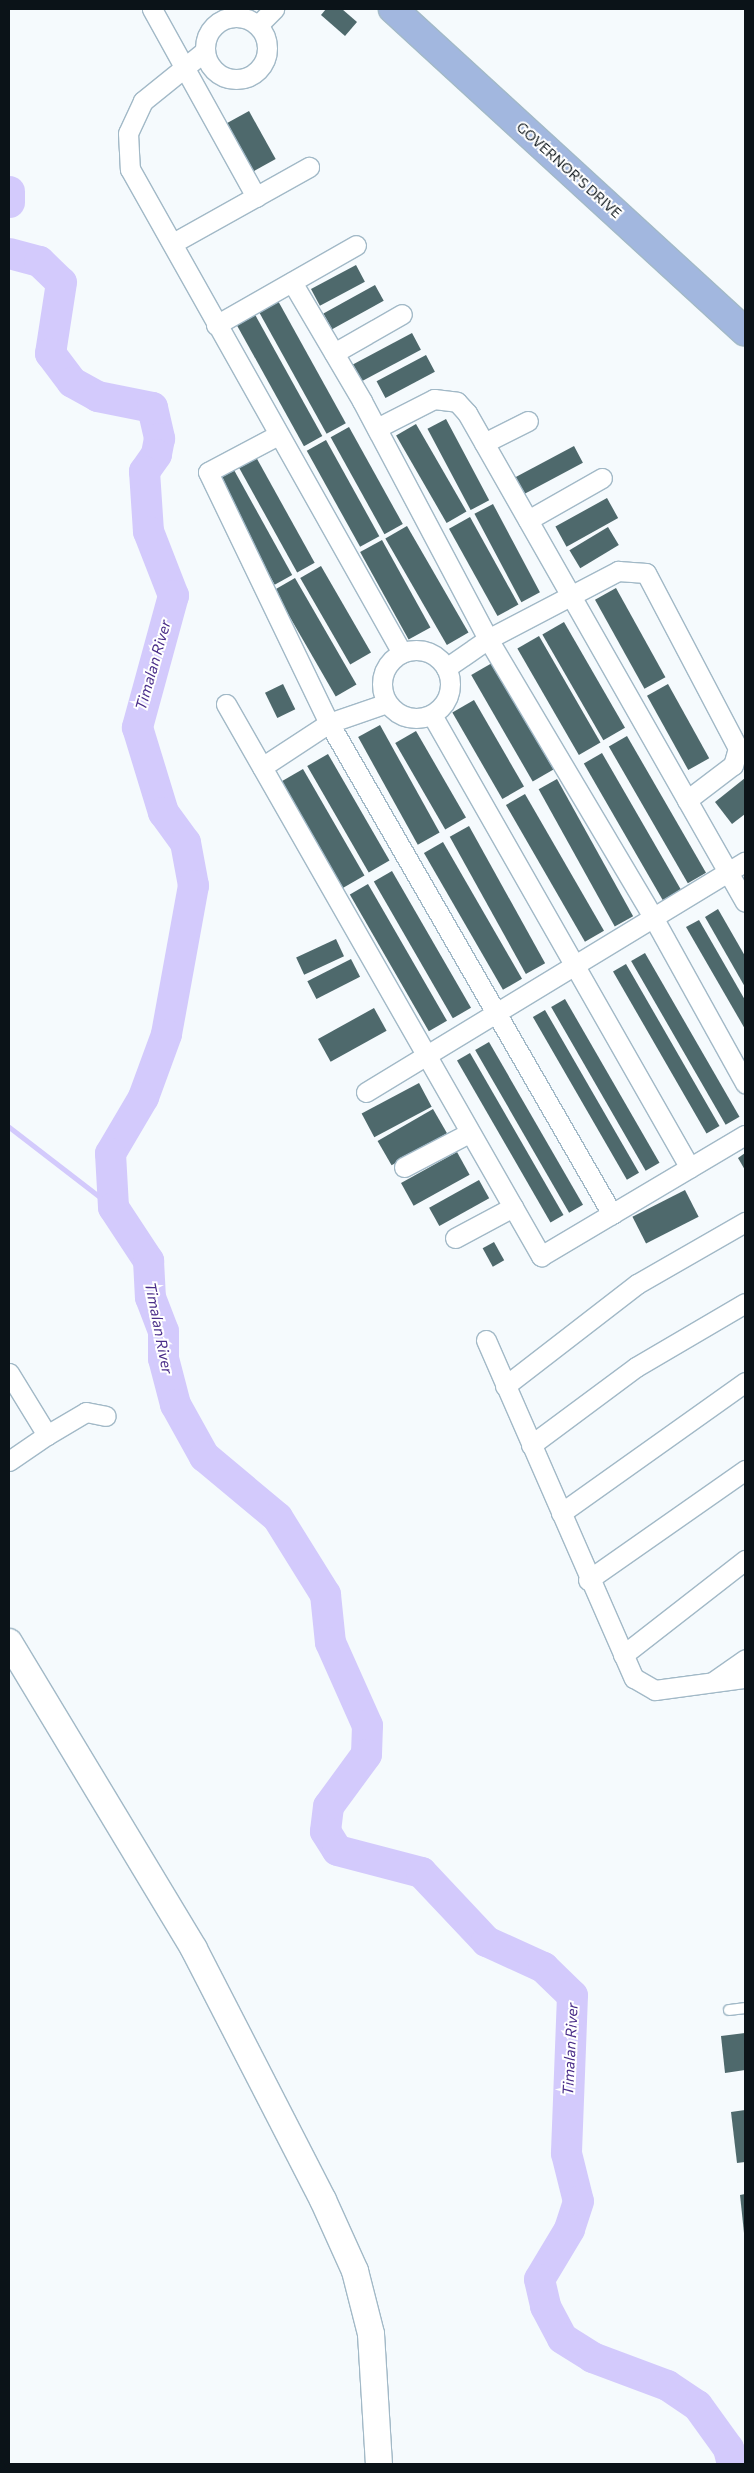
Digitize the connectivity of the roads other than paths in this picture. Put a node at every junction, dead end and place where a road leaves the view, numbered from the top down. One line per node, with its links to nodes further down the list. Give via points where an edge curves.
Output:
1 (152, 9): 6 (street)
2 (274, 9): 4 (street)
3 (393, 9): 17 (main road, GOVERNOR'S DRIVE)
4 (258, 25): 5 (street, via 238,16 218,23 210,30); 7 (street, via 268,50 262,67 238,80)
5 (205, 51): 6 (street); 7 (street)
6 (182, 66): 8 (street); 9 (street)
7 (217, 73): 9 (street)
8 (167, 84): 9 (street); 12 (street, via 143,101 128,132 130,169)
9 (191, 84): 11 (street)
10 (309, 167): 11 (street)
11 (256, 197): 12 (street)
12 (173, 243): 16 (street)
13 (356, 245): 14 (street)
14 (292, 282): 16 (street); 18 (street)
15 (402, 314): 18 (street)
16 (216, 325): 21 (street)
17 (745, 331)
18 (334, 353): 20 (street)
19 (528, 421): 22 (street)
20 (377, 428): 22 (street, via 434,399 447,399 467,412); 26 (street)
21 (278, 435): 27 (street); 32 (street, via 208,472)
22 (484, 443): 24 (street)
23 (602, 478): 24 (street)
24 (528, 520): 25 (street)
25 (572, 597): 26 (street); 34 (street); 34 (street, via 618,571 646,573 738,748 733,765)
26 (488, 639): 28 (street); 38 (street)
27 (402, 653): 28 (street, via 419,650 434,655); 29 (street, via 387,666 382,685)
28 (446, 668): 31 (street, via 448,694)
29 (387, 703): 31 (street, via 399,714 416,719); 32 (street)
30 (226, 704): 33 (street)
31 (432, 715): 39 (street)
32 (329, 723): 33 (street); 40 (street)
33 (262, 767): 41 (street)
34 (687, 800): 36 (street)
35 (745, 862): 36 (street)
36 (728, 873): 37 (street); 38 (street)
37 (745, 902)
38 (654, 919): 39 (street); 42 (street)
39 (577, 967): 40 (street); 47 (street)
40 (499, 1016): 41 (street); 49 (street)
41 (426, 1058): 43 (street); 44 (street)
42 (745, 1083)
43 (366, 1092)
44 (470, 1133): 46 (street); 48 (street)
45 (745, 1135): 47 (street)
46 (404, 1167)
47 (690, 1168): 49 (street)
48 (512, 1207): 49 (street, via 541,1256); 51 (street)
49 (612, 1214)
50 (743, 1229): 56 (street, via 637,1284)
51 (454, 1238)
52 (745, 1302): 59 (street, via 636,1367)
53 (486, 1340): 56 (street)
54 (9, 1373): 58 (street)
55 (745, 1382): 62 (street)
56 (505, 1386): 59 (street)
57 (106, 1416): 58 (street, via 86,1412)
58 (47, 1436): 60 (street)
59 (531, 1445): 62 (street)
60 (9, 1461)
61 (745, 1470): 64 (street)
62 (561, 1513): 64 (street)
63 (745, 1560): 66 (street)
64 (588, 1580): 66 (street)
65 (9, 1642): 72 (street, via 194,1949 323,2200 355,2271 371,2334)
66 (623, 1655): 69 (street, via 634,1678 655,1690)
67 (745, 1659): 69 (street)
68 (745, 1678): 69 (street)
69 (713, 1682)
70 (745, 2008): 71 (lane)
71 (729, 2010)
72 (379, 2464)

